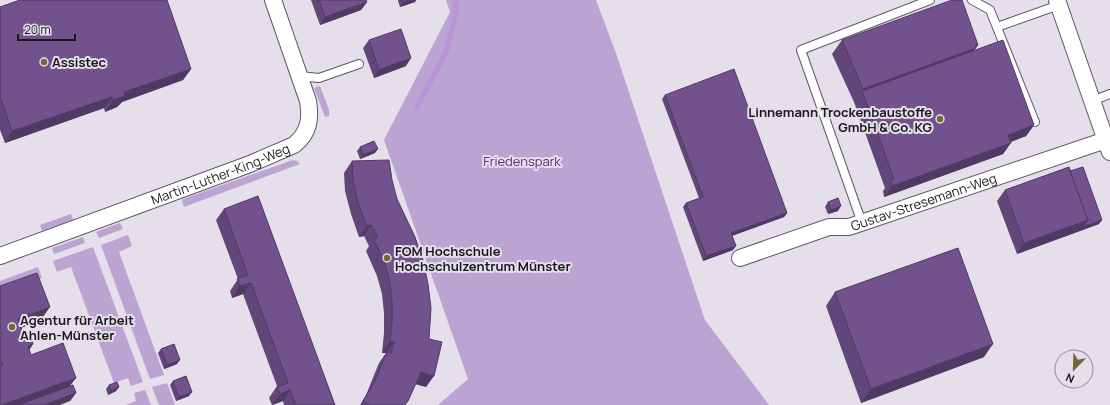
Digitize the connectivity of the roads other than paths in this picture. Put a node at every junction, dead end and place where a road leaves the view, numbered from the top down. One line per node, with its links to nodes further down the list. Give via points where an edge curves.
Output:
1 (273, 0): 7 (street, Martin-Luther-King-Weg)
2 (930, 0): 12 (lane, via 800,50)
3 (972, 0): 5 (lane, via 990,10)
4 (1058, 2): 5 (lane); 9 (street, Gustav-Stresemann-Weg)
5 (997, 27): 10 (lane)
6 (359, 64): 7 (lane, via 319,78)
7 (300, 76): 13 (street, Martin-Luther-King-Weg, via 310,113 305,134 294,145 250,164)
8 (1110, 94): 9 (lane)
9 (1092, 101): 11 (street, Gustav-Stresemann-Weg)
10 (1035, 122)
11 (1108, 146): 12 (street, Gustav-Stresemann-Weg)
12 (862, 223): 14 (street, Gustav-Stresemann-Weg, via 849,228 829,227)
13 (0, 256)
14 (740, 258)

